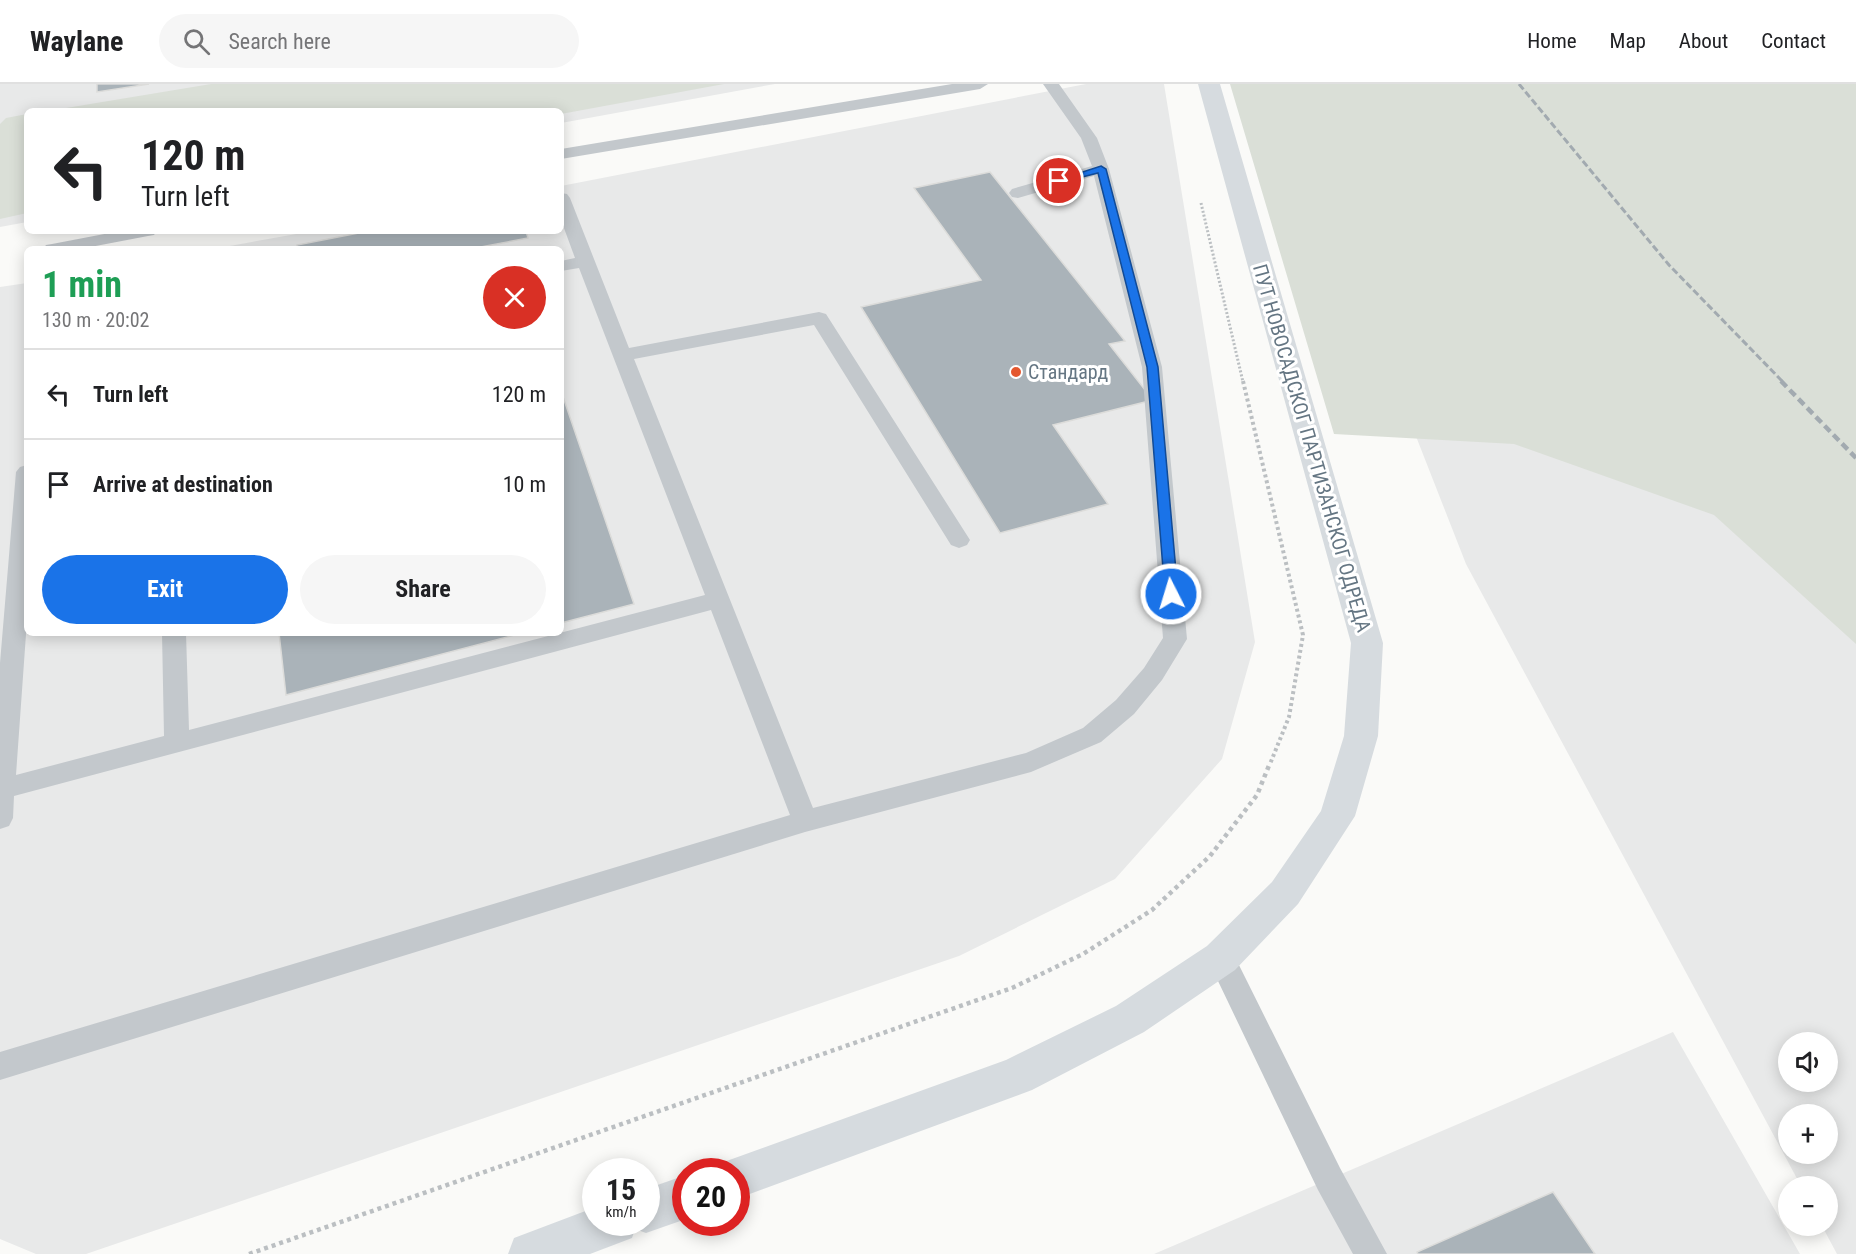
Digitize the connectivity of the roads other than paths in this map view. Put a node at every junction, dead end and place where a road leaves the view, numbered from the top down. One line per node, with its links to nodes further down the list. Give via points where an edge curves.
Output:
1 (980, 84): 4 (lane)
2 (1051, 84): 5 (lane, via 1089,138)
3 (1209, 84): 21 (street, ПУТ НОВОСАДСКОГ ПАРТИЗАНСКОГ ОДРЕДА, via 1367,643 1361,736 1337,816 1285,893)
4 (564, 153)
5 (1101, 169): 6 (lane); 20 (lane, via 1152,367 1175,639 1139,691 1092,735 1031,762)
6 (1018, 193)
7 (564, 206): 10 (lane)
8 (132, 234): 9 (lane)
9 (68, 246)
10 (586, 261): 11 (lane); 12 (lane)
11 (564, 265)
12 (622, 355): 14 (lane, via 819,318); 15 (lane)
13 (24, 510): 18 (lane)
14 (959, 540)
15 (719, 600): 17 (lane); 20 (lane)
16 (174, 636): 17 (lane)
17 (177, 743): 18 (lane)
18 (2, 789): 19 (lane)
19 (0, 818)
20 (805, 821): 22 (lane)
21 (1221, 958): 23 (street, ПУТ НОВОСАДСКОГ ПАРТИЗАНСКОГ ОДРЕДА, via 1130,1019 1017,1076); 26 (lane, via 1329,1179)
22 (0, 1066)
23 (750, 1173)
24 (582, 1235): 25 (street)
25 (530, 1254)
26 (1371, 1254)

